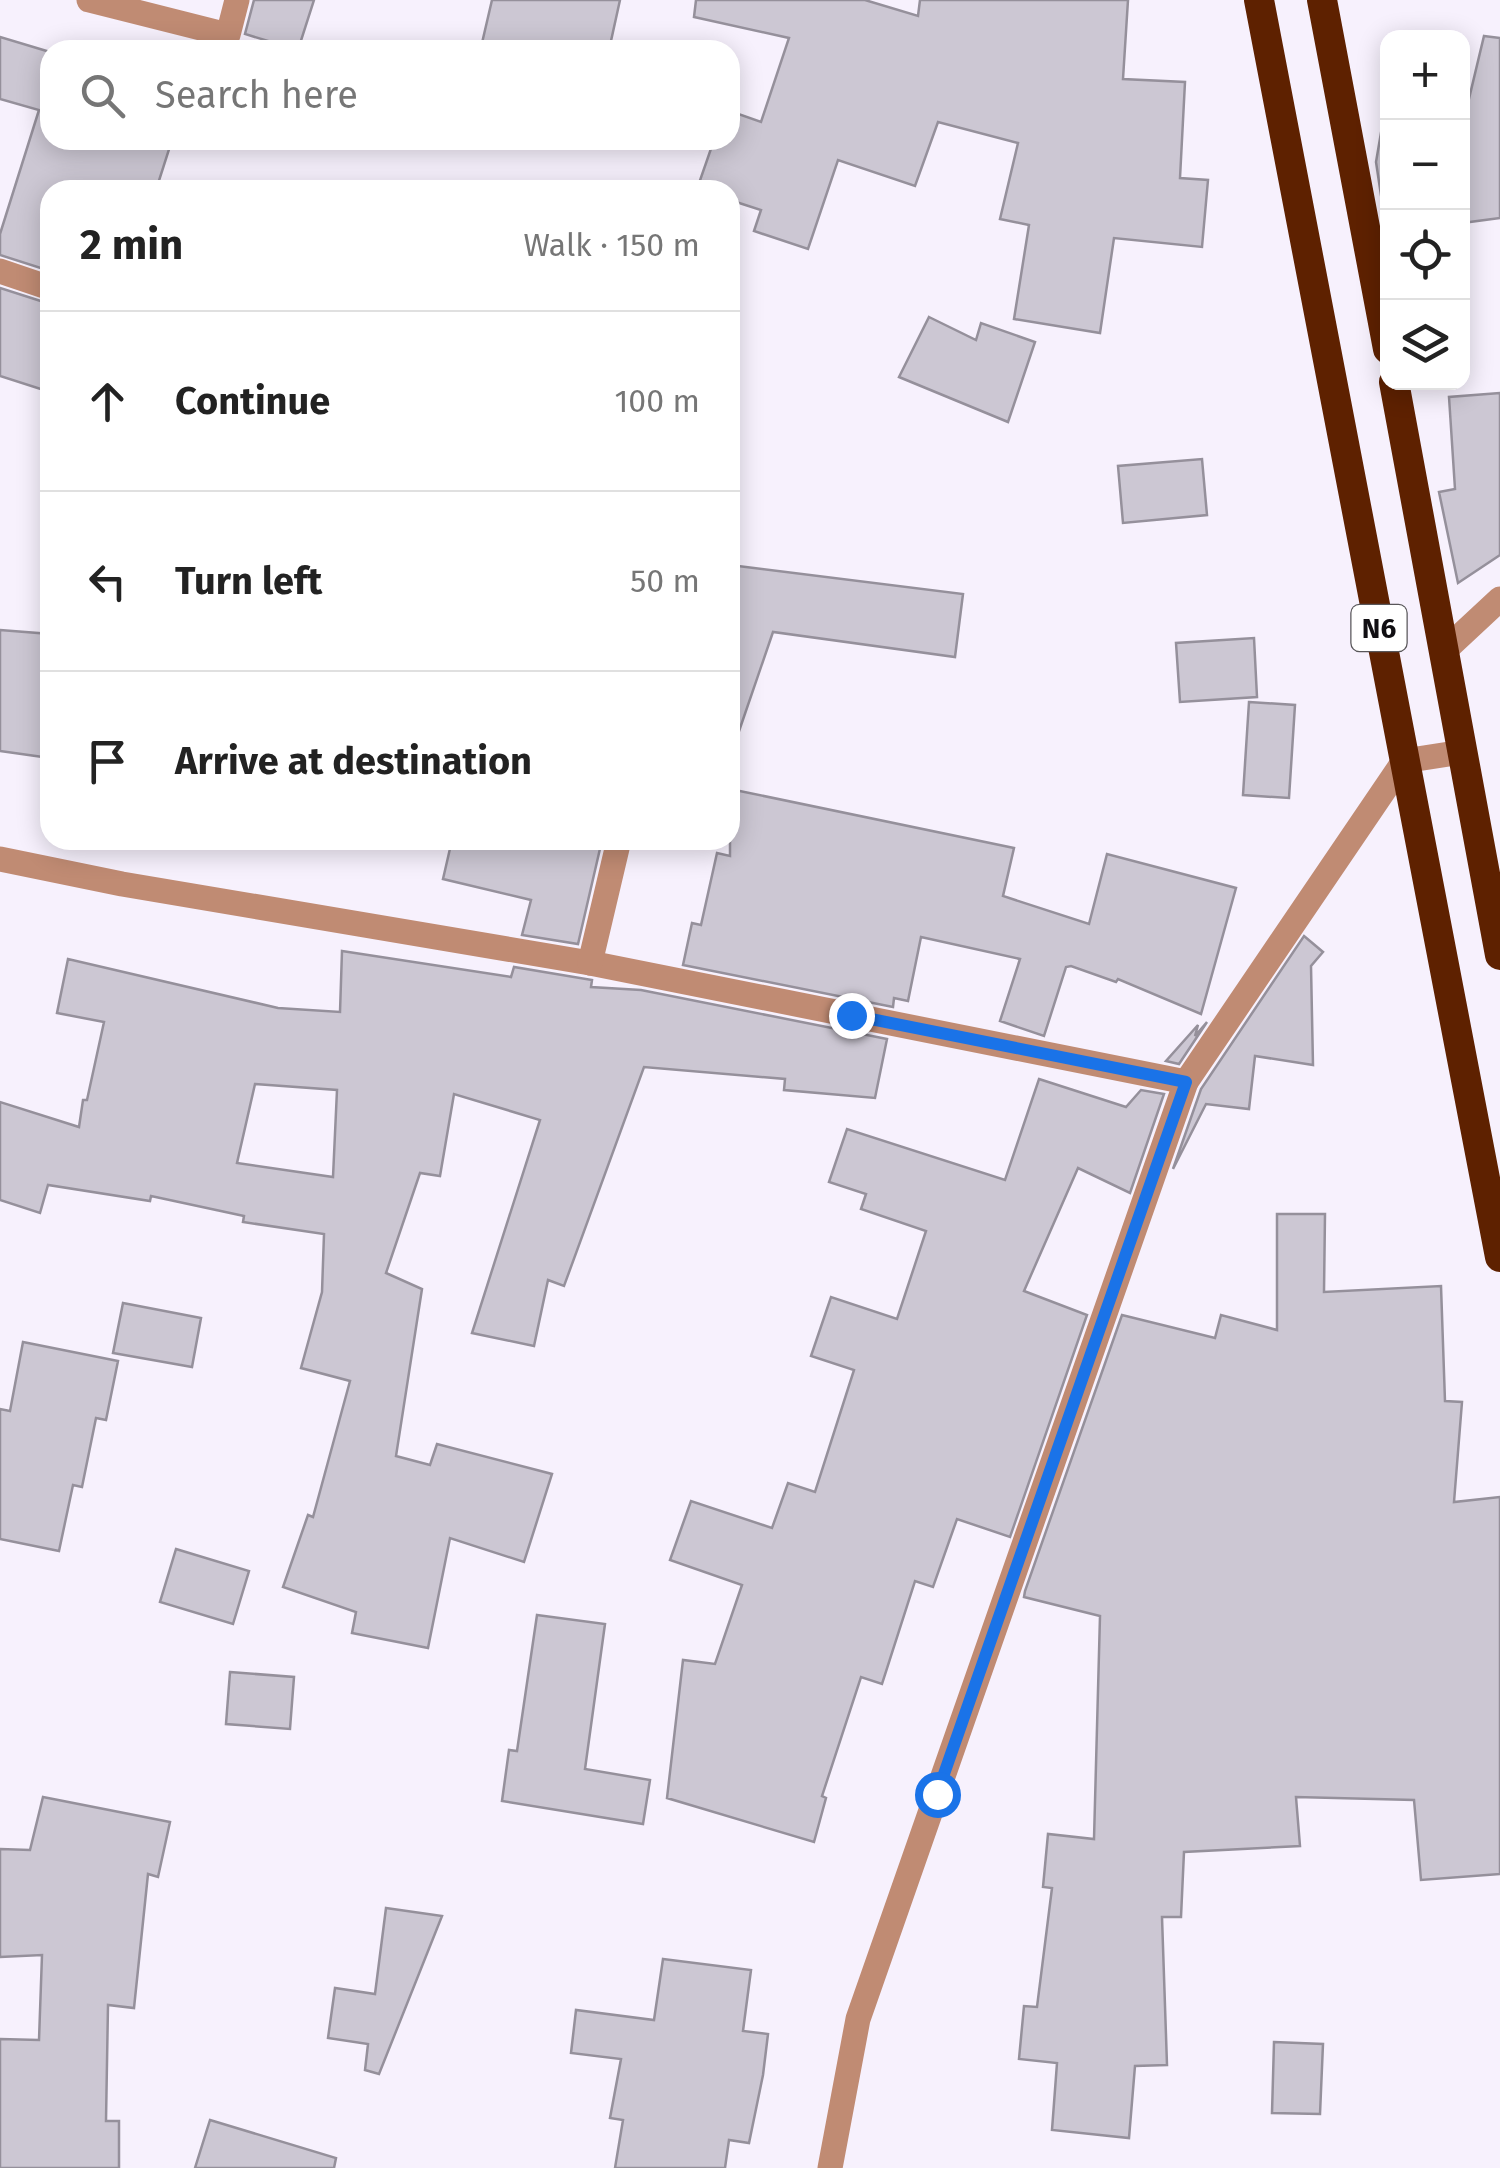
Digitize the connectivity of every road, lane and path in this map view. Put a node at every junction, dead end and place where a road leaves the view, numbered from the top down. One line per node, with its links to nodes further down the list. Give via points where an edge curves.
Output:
1 (89, 0): 2 (street, via 228,35)
2 (237, 0)
3 (1259, 0): 12 (highway, N6)
4 (1322, 0): 7 (highway)
5 (0, 271): 6 (street)
6 (40, 285)
7 (1380, 306)
8 (1395, 390): 10 (highway, N6)
9 (1500, 599): 10 (street)
10 (1444, 651): 11 (highway, N6)
11 (1462, 752): 12 (street); 15 (highway, N6)
12 (1404, 760): 17 (street); 18 (highway, N6)
13 (617, 850): 16 (street)
14 (0, 859): 16 (street)
15 (1500, 955)
16 (590, 963): 17 (street)
17 (1186, 1082): 19 (street, via 858,2019)
18 (1500, 1256)
19 (830, 2168)

